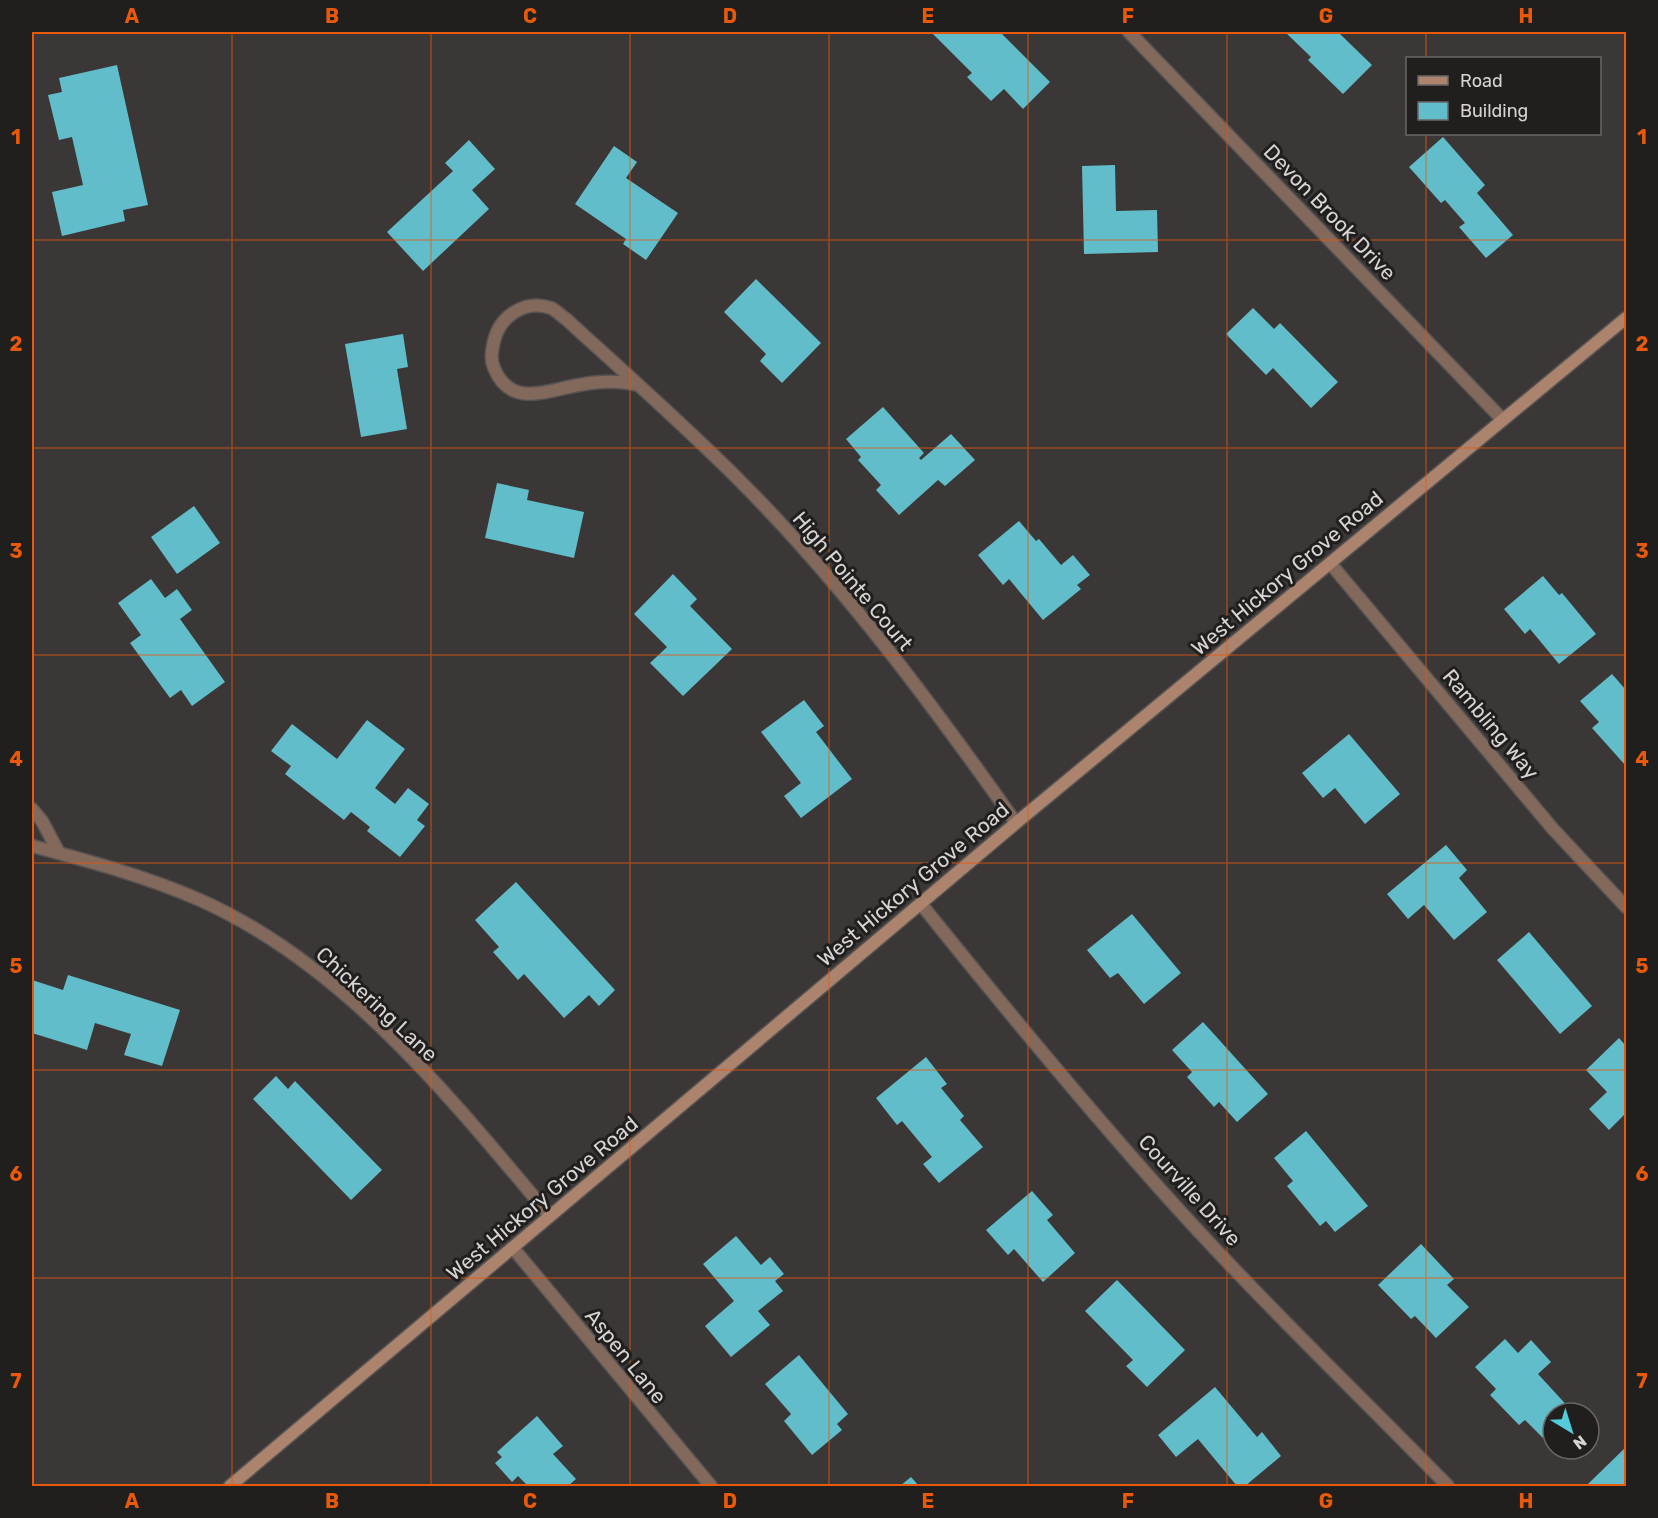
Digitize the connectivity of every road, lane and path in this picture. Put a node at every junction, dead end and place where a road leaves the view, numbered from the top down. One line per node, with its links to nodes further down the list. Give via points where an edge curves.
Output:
1 (1130, 32): 4 (street, Devon Brook Drive)
2 (1626, 318): 4 (street, West Hickory Grove Road)
3 (638, 385): 3 (street, High Pointe Court, via 550,308 514,311 495,336 493,366 511,389 527,395 618,380); 7 (street, High Pointe Court, via 740,481 814,561 862,618)
4 (1503, 420): 5 (street, West Hickory Grove Road)
5 (1330, 563): 7 (street, West Hickory Grove Road); 11 (street, Rambling Way, via 1553,829)
6 (32, 810): 9 (street, via 42,821)
7 (1016, 823): 10 (street, West Hickory Grove Road)
8 (32, 846): 9 (street, Chickering Lane)
9 (58, 854): 12 (street, Chickering Lane, via 133,873 184,893 261,932 291,953 334,985 388,1035 482,1135)
10 (921, 904): 12 (street, West Hickory Grove Road); 16 (street, Courville Drive, via 1162,1191)
11 (1626, 907)
12 (550, 1216): 13 (street, West Hickory Grove Road)
13 (513, 1248): 14 (street, West Hickory Grove Road); 15 (street, Aspen Lane)
14 (230, 1486)
15 (711, 1486)
16 (1448, 1486)

